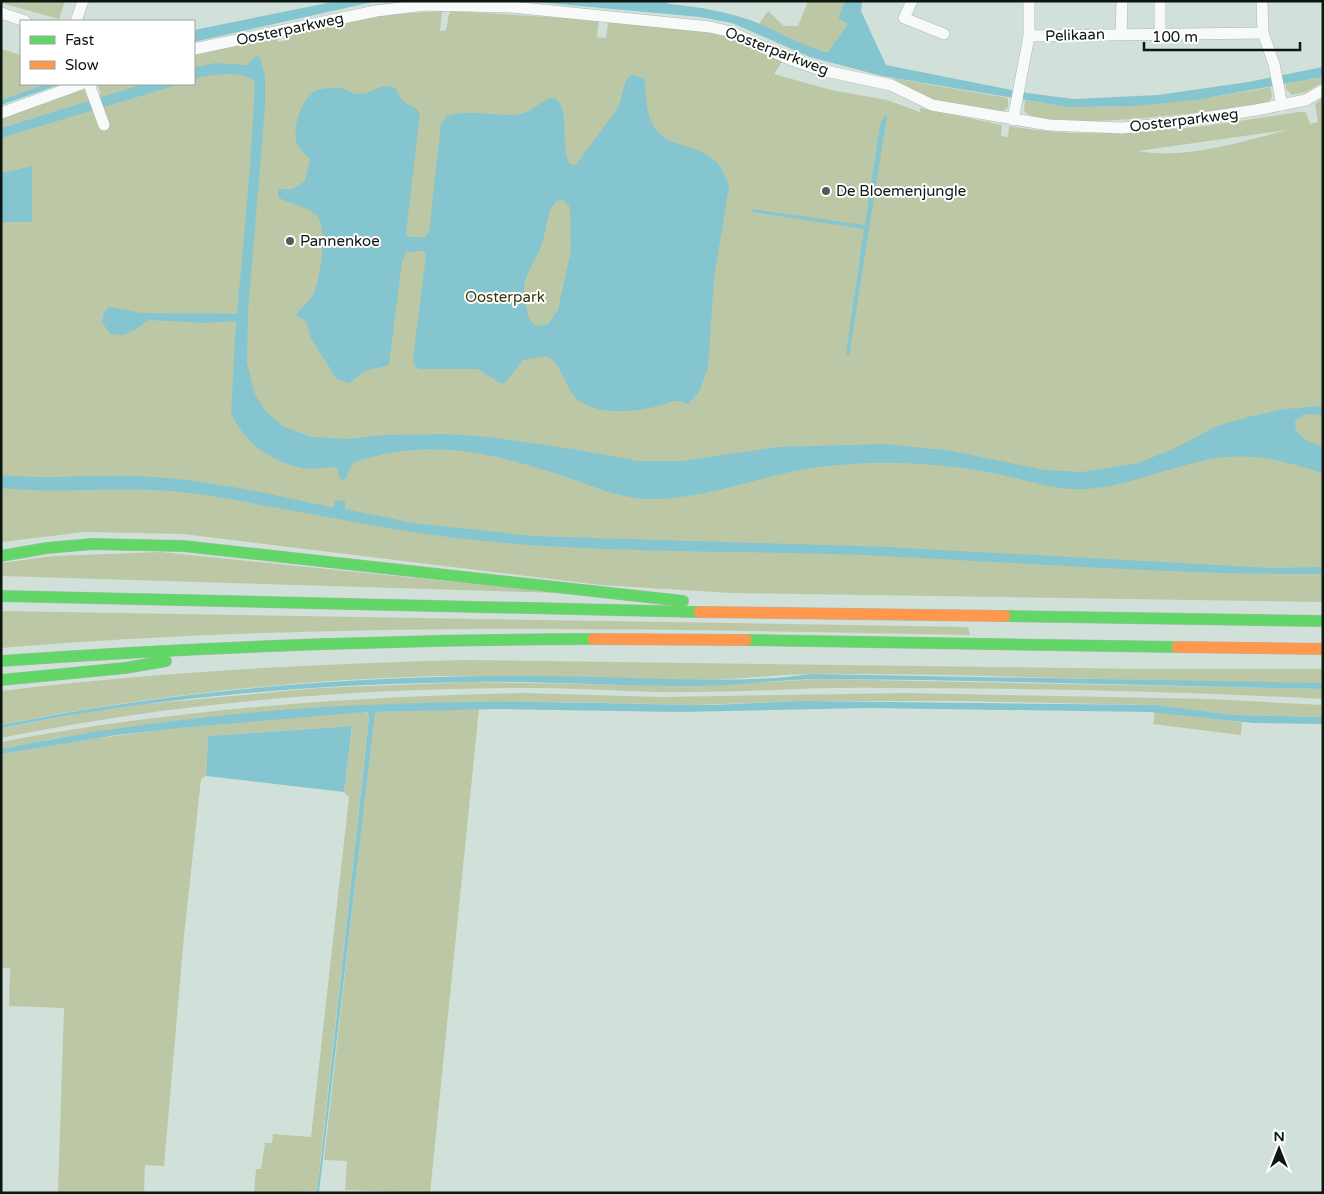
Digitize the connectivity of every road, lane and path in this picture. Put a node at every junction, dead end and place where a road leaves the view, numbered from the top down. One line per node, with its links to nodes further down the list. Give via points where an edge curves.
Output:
1 (82, 1): 10 (street)
2 (912, 1): 13 (street, via 904,18)
3 (1029, 1): 15 (street, Pelikaan)
4 (1122, 1): 14 (street, Pelikaan)
5 (1160, 1): 11 (street)
6 (1262, 1): 12 (street)
7 (468, 3): 16 (street, Oosterparkweg, via 397,7); 22 (street, Oosterparkweg, via 710,27 731,32 821,70 892,85 932,105)
8 (1, 13): 9 (street)
9 (22, 20)
10 (76, 20)
11 (1160, 33): 12 (street, Pelikaan); 14 (street, Pelikaan)
12 (1263, 33): 20 (street)
13 (944, 34)
14 (1121, 34): 15 (street, Pelikaan)
15 (1029, 36): 22 (street, Pelikaan)
16 (195, 49)
17 (77, 85): 21 (street)
18 (91, 89): 23 (street)
19 (1323, 90): 20 (street, Oosterparkweg, via 1306,100)
20 (1282, 105): 22 (street, Oosterparkweg, via 1122,128 1082,128)
21 (1, 113)
22 (1013, 120)
23 (104, 125)
24 (1, 556): 26 (highway, via 77,544 183,545 522,586 662,597)
25 (1, 596): 26 (highway)
26 (749, 613): 27 (highway)
27 (1323, 621)
28 (280, 643): 29 (highway, via 544,638); 30 (highway); 31 (highway, via 125,668)
29 (1323, 649)
30 (1, 662)
31 (1, 680)

